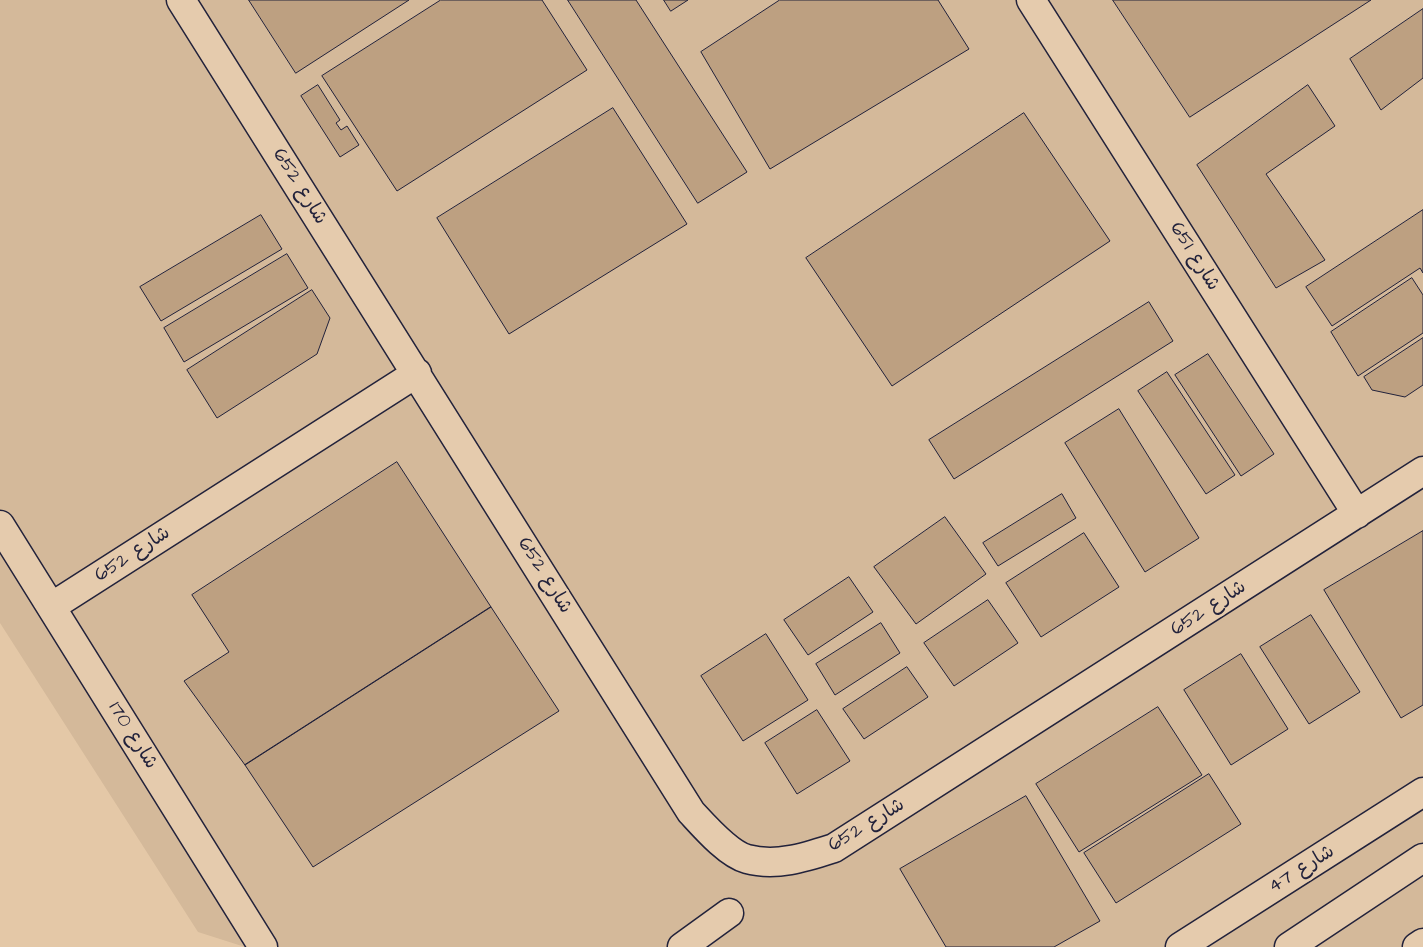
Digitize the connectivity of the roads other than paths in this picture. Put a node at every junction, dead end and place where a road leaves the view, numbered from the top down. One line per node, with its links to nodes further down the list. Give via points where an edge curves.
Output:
1 (181, 0): 3 (street, شارع 652)
2 (1031, 0): 5 (street, شارع 651)
3 (417, 373): 5 (street, شارع 652, via 691,812 716,839 746,859 791,862 834,848); 7 (street, شارع 652)
4 (1423, 471): 5 (street, شارع 652)
5 (1357, 514)
6 (0, 525): 7 (street, شارع 170)
7 (52, 607): 12 (street, شارع 170)
8 (1423, 792): 14 (street, شارع 47)
9 (1422, 859): 15 (street)
10 (729, 913): 13 (street)
11 (1423, 943): 16 (street)
12 (264, 947)
13 (682, 947)
14 (1180, 947)
15 (1289, 947)
16 (1417, 947)

